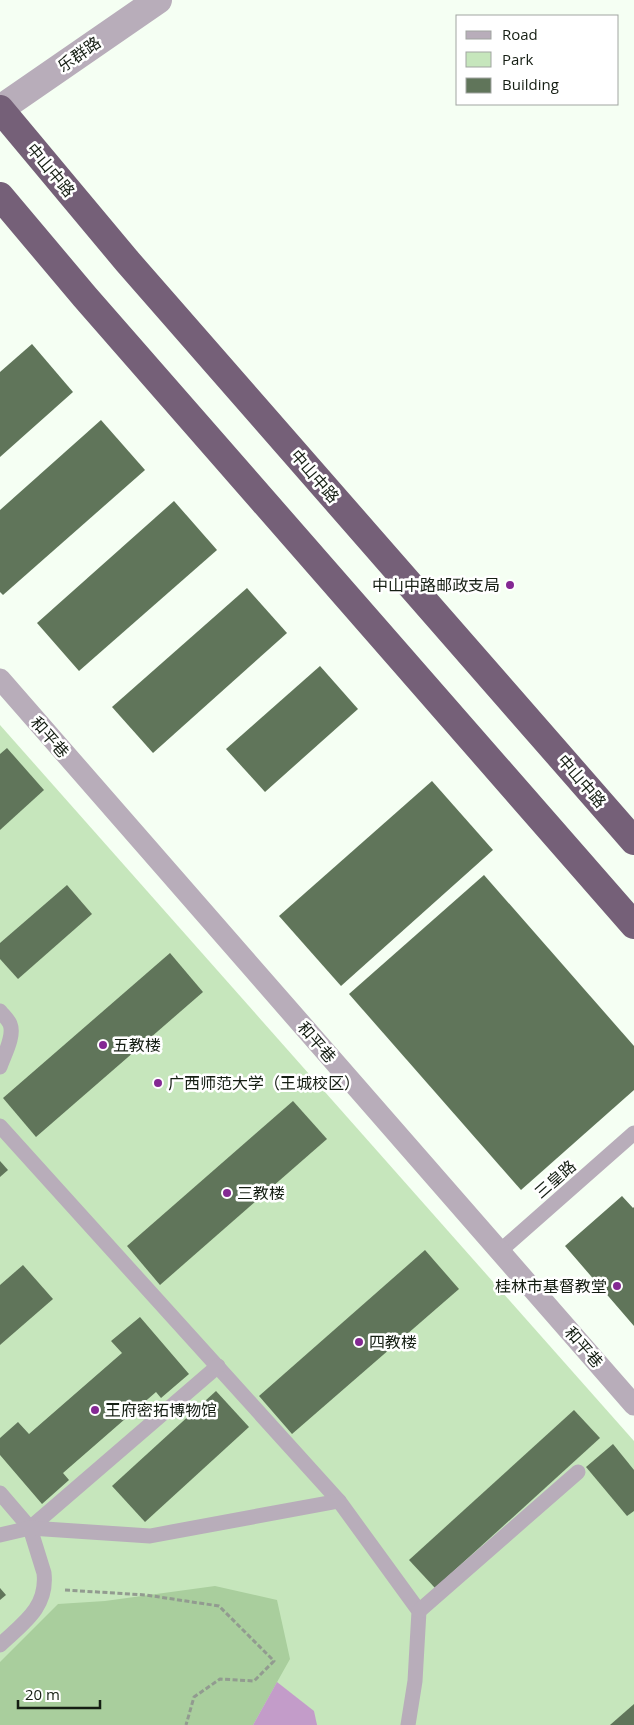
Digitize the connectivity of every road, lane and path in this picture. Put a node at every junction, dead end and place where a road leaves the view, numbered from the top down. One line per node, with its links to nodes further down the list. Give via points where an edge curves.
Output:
1 (158, 0): 2 (street, 乐群路)
2 (0, 109): 5 (highway, 中山中路, via 158,297)
3 (0, 196): 6 (highway)
4 (0, 679): 11 (street, 和平巷)
5 (634, 841)
6 (634, 925)
7 (0, 1011): 8 (lane, via 11,1029)
8 (0, 1067)
9 (0, 1126): 12 (lane)
10 (634, 1133): 11 (lane, 三皇路)
11 (500, 1251): 13 (street, 和平巷)
12 (218, 1366): 16 (lane); 17 (lane)
13 (634, 1404)
14 (578, 1472): 20 (lane)
15 (0, 1493): 17 (lane)
16 (339, 1501): 17 (lane, via 150,1536); 20 (lane)
17 (30, 1528): 18 (lane); 19 (lane)
18 (0, 1535)
19 (45, 1588): 21 (lane, via 34,1612); 22 (path, via 146,1595 219,1606 274,1661 254,1681 220,1679 194,1697)
20 (419, 1611): 23 (lane, via 415,1681)
21 (0, 1645)
22 (186, 1725)
23 (408, 1725)

